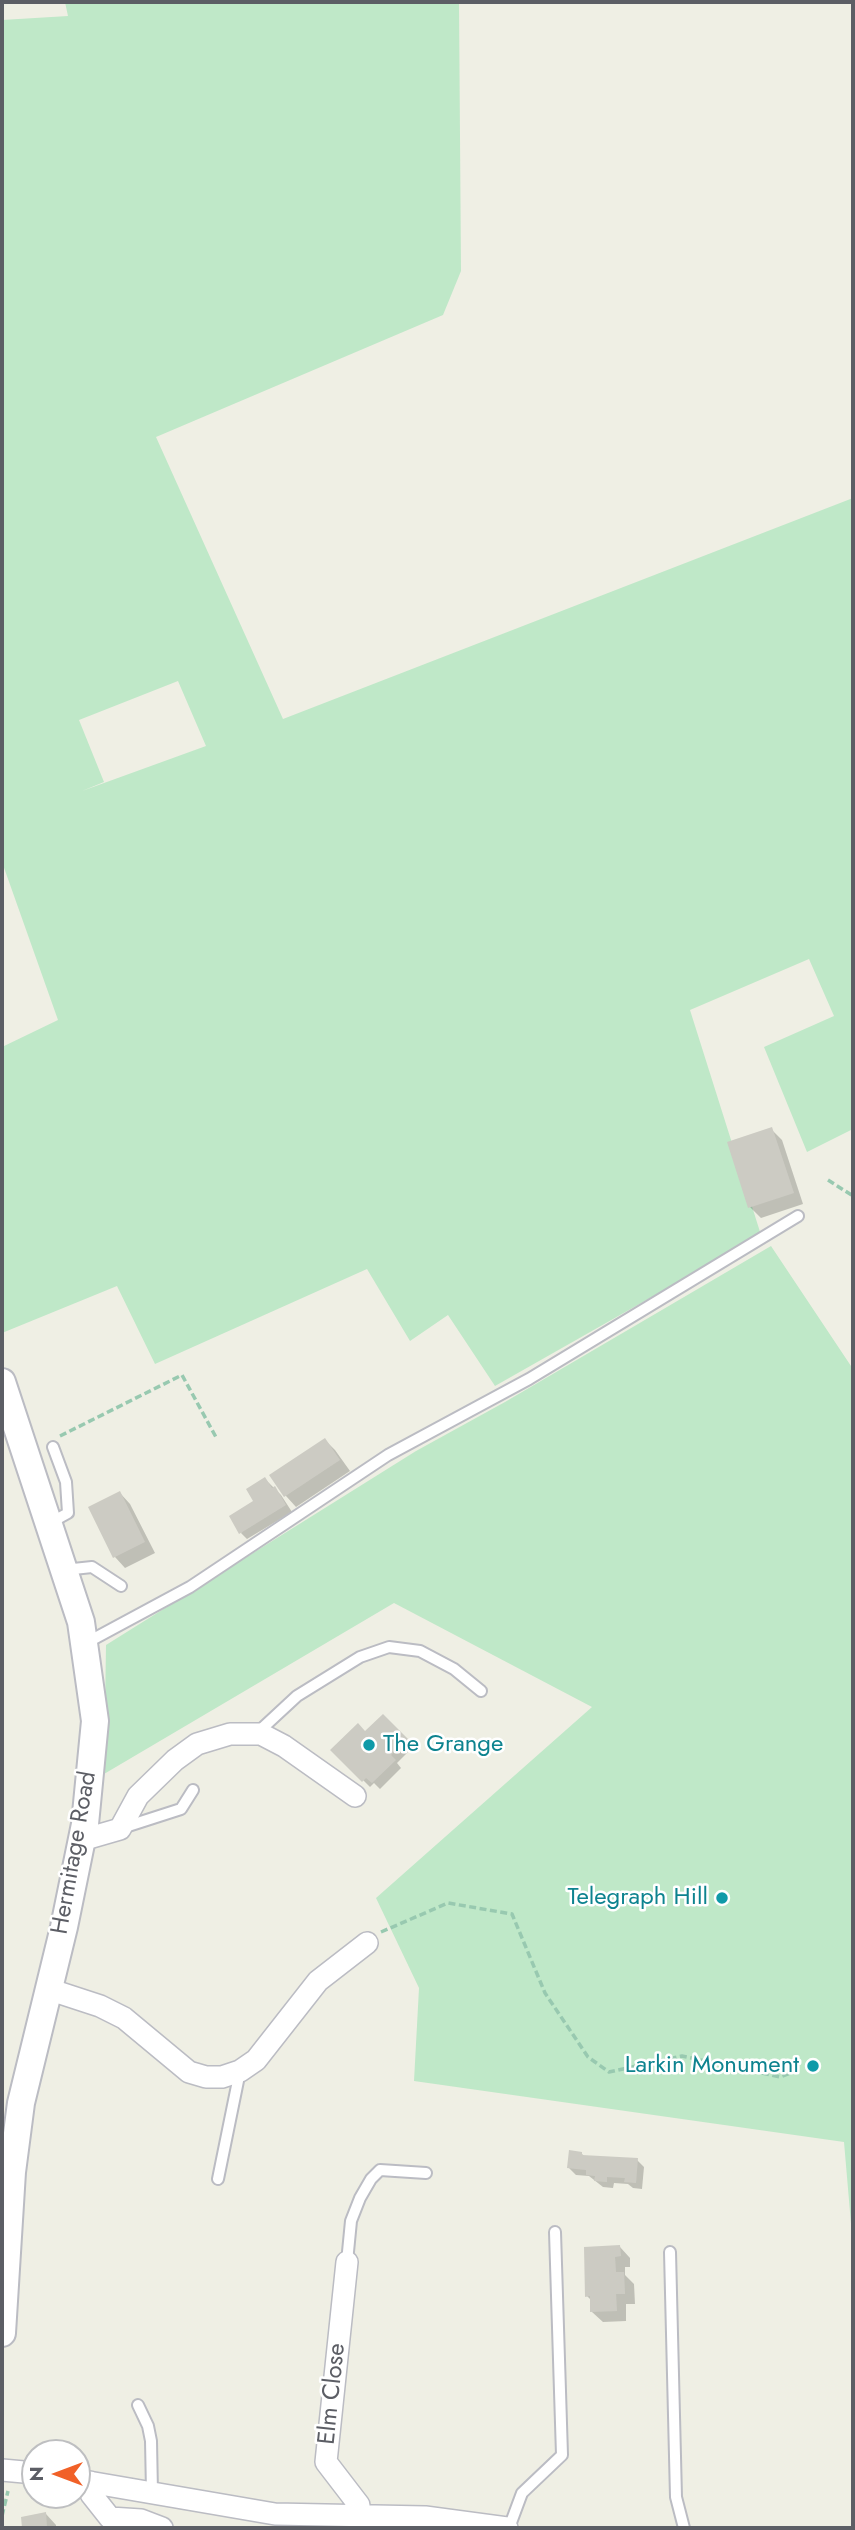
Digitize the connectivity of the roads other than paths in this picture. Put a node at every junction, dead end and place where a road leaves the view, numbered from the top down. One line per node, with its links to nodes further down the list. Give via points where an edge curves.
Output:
1 (798, 1216): 7 (lane, via 529,1379 388,1455 190,1587)
2 (2, 1382): 4 (street, Hermitage Road)
3 (53, 1447): 4 (lane, via 66,1482 68,1513)
4 (50, 1523): 5 (street, Hermitage Road)
5 (64, 1570): 6 (lane, via 92,1567); 7 (street, Hermitage Road)
6 (121, 1586)
7 (86, 1643): 13 (street, Hermitage Road, via 95,1721)
8 (481, 1691): 9 (lane, via 454,1669 420,1651 388,1647 359,1657 297,1696)
9 (256, 1734): 11 (street, via 284,1746); 12 (street, via 230,1734 197,1744 138,1796)
10 (193, 1790): 12 (lane, via 181,1809)
11 (355, 1797)
12 (120, 1829): 13 (street)
13 (82, 1840): 15 (street, Hermitage Road)
14 (367, 1943): 16 (street, via 318,1981 260,2056)
15 (48, 1990): 16 (street, via 124,2018 189,2072 217,2078); 17 (street, Hermitage Road)
16 (240, 2071): 20 (lane)
17 (10, 2133): 18 (street, Hermitage Road)
18 (7, 2172): 24 (street, Hermitage Road)
19 (426, 2173): 23 (lane, via 380,2170 371,2179 351,2221)
20 (218, 2179)
21 (555, 2232): 31 (lane, via 562,2455 522,2493)
22 (670, 2252): 32 (lane, via 676,2497)
23 (347, 2262): 29 (street, Elm Close, via 326,2462 359,2505)
24 (2, 2333)
25 (138, 2405): 27 (lane, via 151,2441)
26 (91, 2482): 27 (street)
27 (152, 2493): 29 (street, via 275,2514)
28 (91, 2494): 30 (street, via 104,2519 150,2522)
29 (358, 2517): 31 (street, via 425,2517)
30 (162, 2528)
31 (508, 2528)
32 (684, 2528)

